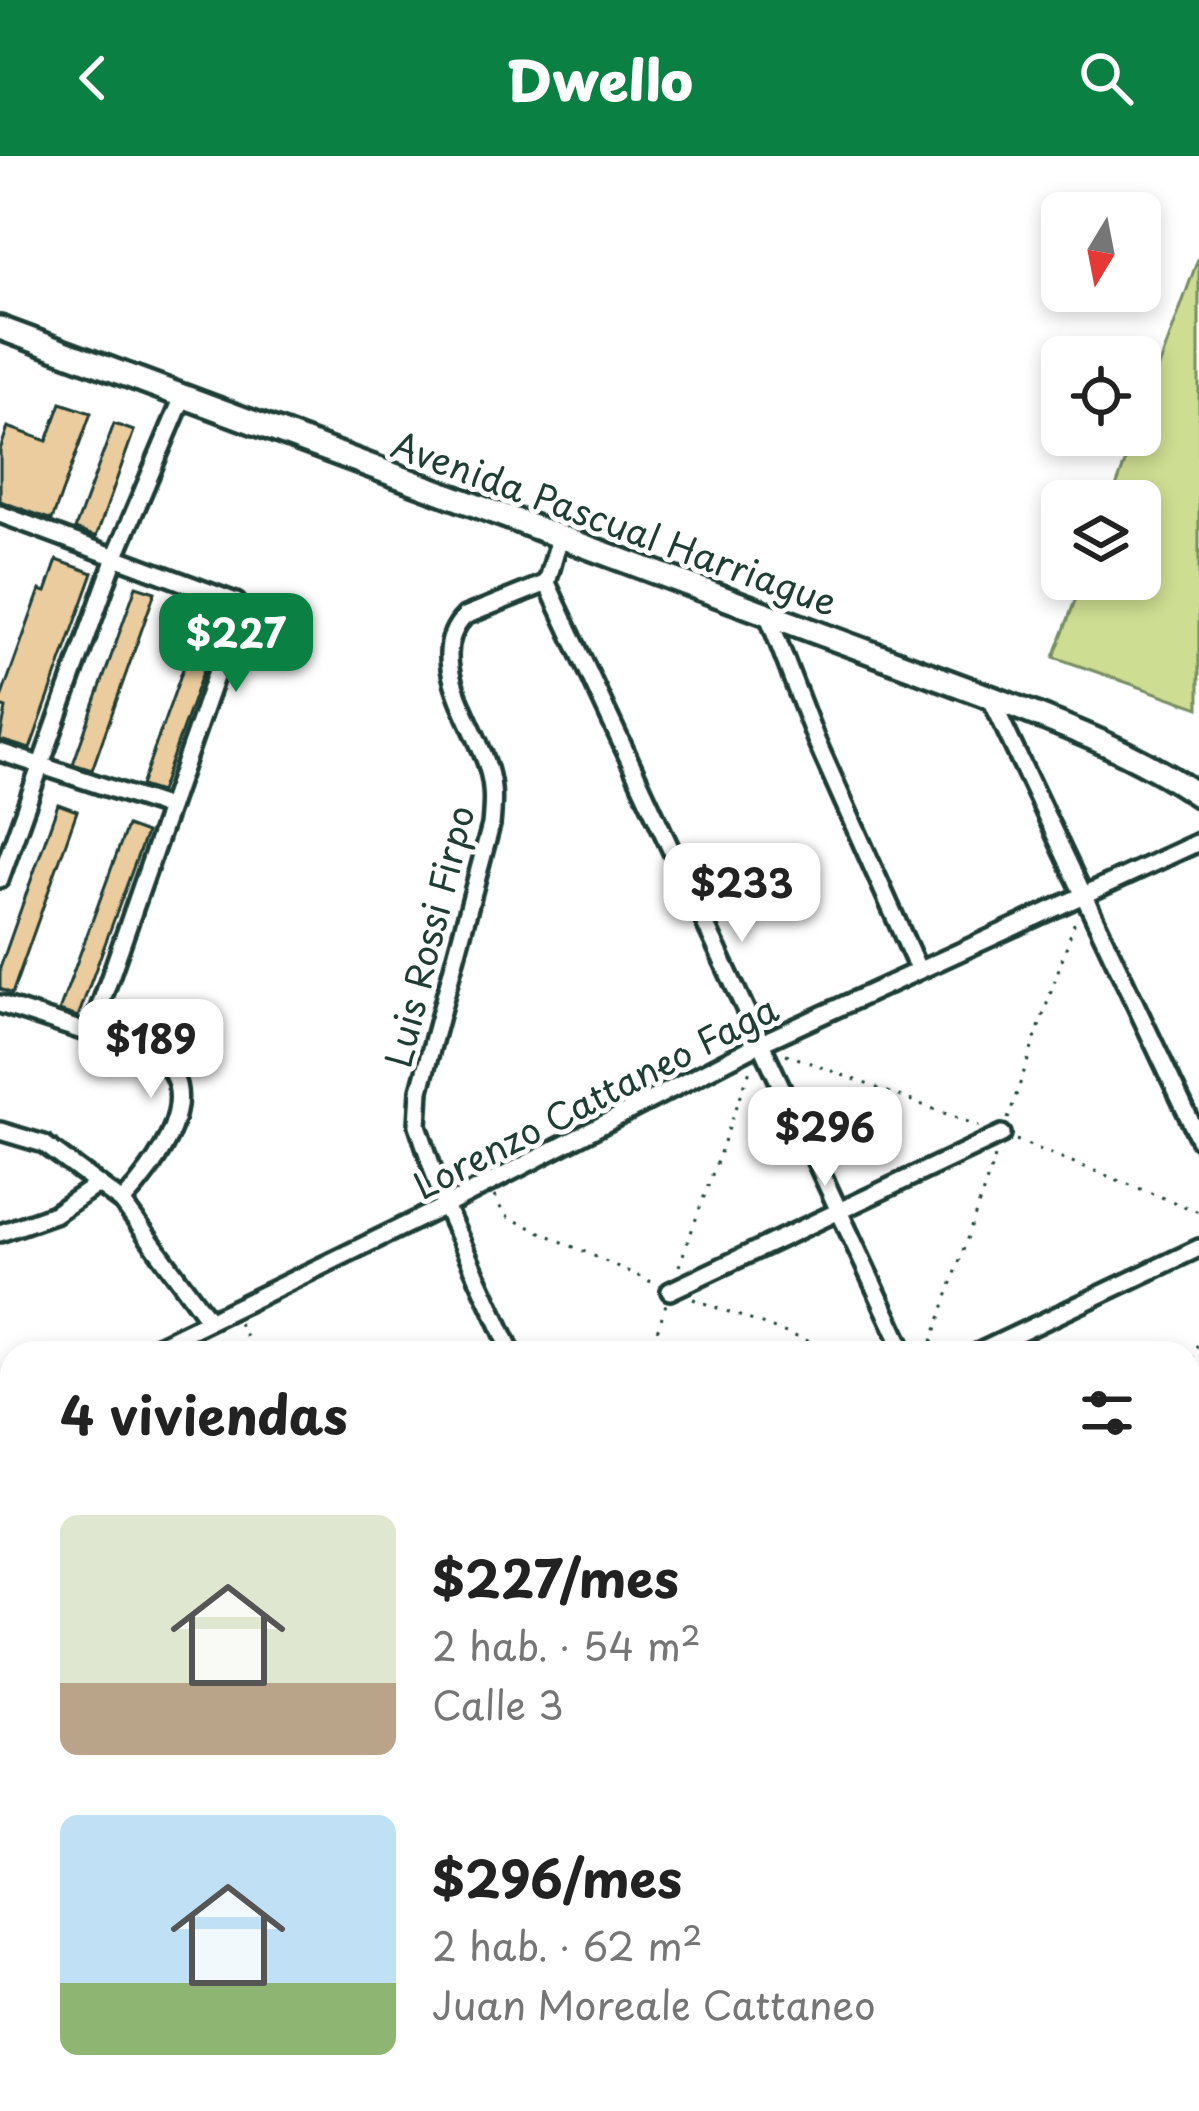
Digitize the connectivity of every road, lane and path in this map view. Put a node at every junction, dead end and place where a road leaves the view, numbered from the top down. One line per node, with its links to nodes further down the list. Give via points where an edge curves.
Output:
1 (0, 330): 2 (street, Avenida Pascual Harriague)
2 (183, 397): 4 (street, Avenida Pascual Harriague); 5 (street)
3 (0, 514): 5 (street)
4 (560, 537): 6 (street); 7 (street, Avenida Pascual Harriague)
5 (116, 555): 10 (street); 12 (street, via 236,602)
6 (547, 583): 19 (street); 26 (street, Luis Rossi Firpo, via 464,616 446,649 494,796 420,1090 418,1125)
7 (766, 612): 8 (street, Avenida Pascual Harriague); 16 (street)
8 (990, 697): 11 (street, Avenida Pascual Harriague, via 1095,738); 15 (street)
9 (0, 752): 10 (street)
10 (41, 767): 12 (street); 14 (street)
11 (1199, 796)
12 (169, 808): 18 (street)
13 (1199, 842): 15 (street, Lorenzo Cattaneo Faga)
14 (0, 879)
15 (1084, 893): 16 (street, Lorenzo Cattaneo Faga); 21 (path); 22 (street)
16 (918, 969): 19 (street, Lorenzo Cattaneo Faga)
17 (0, 1004): 18 (street)
18 (86, 1032): 25 (street, via 150,1054 170,1067 177,1091 172,1134)
19 (760, 1044): 21 (path); 24 (street, Lorenzo Cattaneo Faga); 28 (street); 31 (path)
20 (0, 1131): 23 (street, via 44,1144)
21 (1002, 1135): 27 (path); 28 (street); 40 (path)
22 (1199, 1139)
23 (98, 1184): 25 (street); 29 (street, via 55,1214)
24 (488, 1184): 26 (street, Lorenzo Cattaneo Faga); 31 (path, via 505,1216)
25 (122, 1202): 33 (street)
26 (446, 1206): 32 (street, Lorenzo Cattaneo Faga); 36 (street, Luis Rossi Firpo)
27 (1199, 1211)
28 (837, 1212): 31 (street); 39 (street)
29 (0, 1233)
30 (1199, 1248): 41 (street)
31 (670, 1291): 37 (path); 38 (path)
32 (231, 1308): 33 (street, Lorenzo Cattaneo Faga); 35 (path)
33 (208, 1319): 34 (street, Lorenzo Cattaneo Faga)
34 (165, 1341)
35 (249, 1341)
36 (507, 1341)
37 (654, 1341)
38 (809, 1341)
39 (898, 1341)
40 (932, 1341)
41 (1002, 1341)

